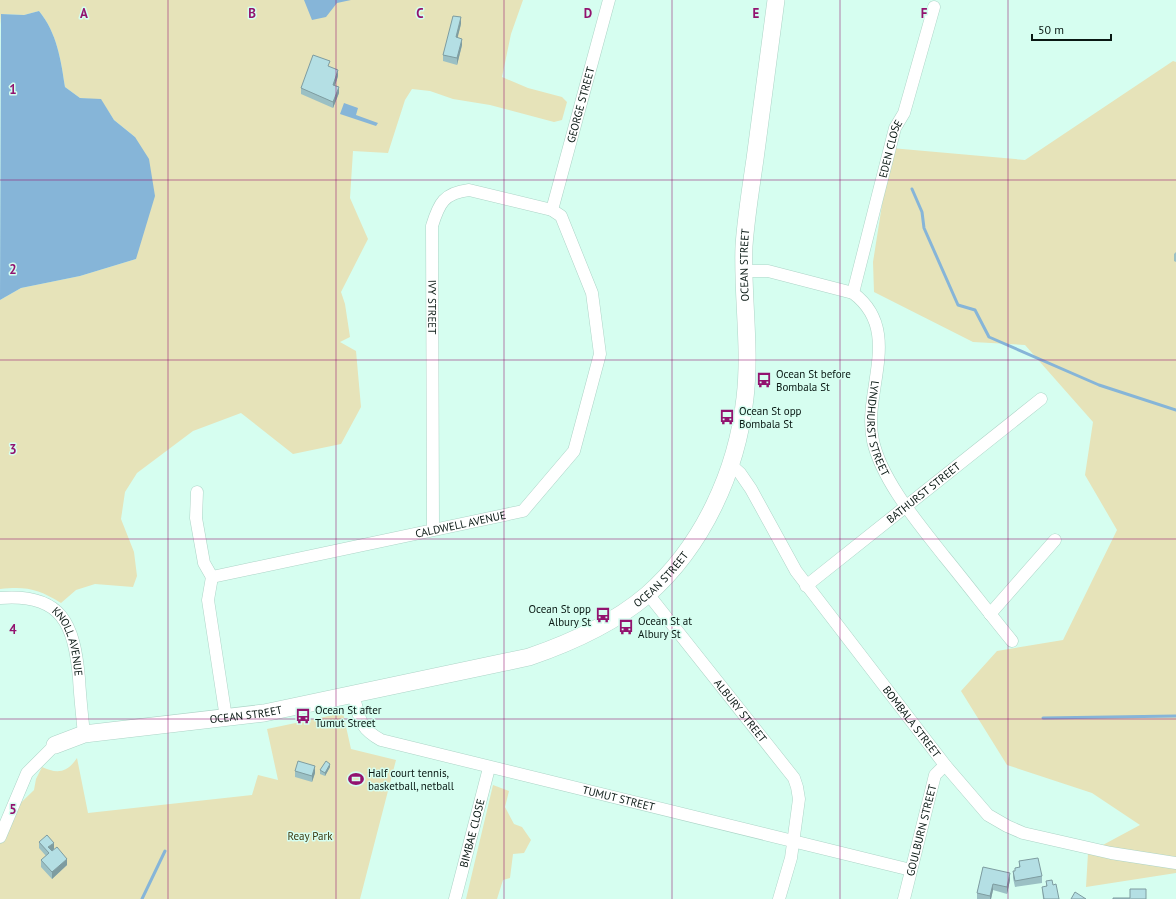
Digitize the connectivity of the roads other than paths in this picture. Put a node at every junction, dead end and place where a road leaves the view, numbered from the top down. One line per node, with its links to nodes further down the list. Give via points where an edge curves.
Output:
1 (609, 0): 4 (street, GEORGE STREET)
2 (776, 0): 5 (street, OCEAN STREET, via 747,220)
3 (934, 7): 6 (street, EDEN CLOSE, via 904,113 895,128)
4 (552, 210): 11 (street, CALDWELL AVENUE, via 561,216 592,293 600,354 574,451 523,510); 11 (street, IVY STREET, via 469,190 456,192 437,208 432,226)
5 (744, 271): 6 (street, LYNDHURST STREET, via 768,271); 8 (street, OCEAN STREET, via 745,397)
6 (853, 293): 10 (street, LYNDHURST STREET, via 864,301 872,312 878,332 873,440 877,456)
7 (1041, 400): 10 (street, BATHURST STREET)
8 (731, 465): 14 (street, BOMBALA STREET, via 751,489); 15 (street, OCEAN STREET, via 696,536 674,566)
9 (197, 492): 13 (street, via 196,518 204,563)
10 (906, 507): 14 (street, BATHURST STREET); 17 (street, LYNDHURST STREET)
11 (433, 530): 13 (street, CALDWELL AVENUE)
12 (1056, 540): 17 (street)
13 (212, 577): 20 (street, via 208,600)
14 (806, 586): 23 (street, BOMBALA STREET)
15 (648, 594): 19 (street, OCEAN STREET, via 610,620 553,649); 26 (street, ALBURY STREET, via 794,778 799,798)
16 (0, 598): 21 (street, KNOLL AVENUE, via 15,596 35,599 63,618 71,631 76,649)
17 (990, 614): 18 (street, LYNDHURST STREET)
18 (1012, 641)
19 (353, 694): 20 (street, OCEAN STREET, via 264,713); 24 (street, TUMUT STREET, via 361,721 368,733 381,740)
20 (226, 718): 21 (street, OCEAN STREET)
21 (84, 734): 22 (street, OCEAN STREET)
22 (55, 745): 25 (street, OCEAN STREET, via 27,773)
23 (945, 765): 27 (street, BOMBALA STREET, via 988,815 1007,826 1111,853); 28 (street, GOULBURN STREET, via 935,775)
24 (489, 768): 26 (street, TUMUT STREET); 29 (street, BIMBAE CLOSE)
25 (0, 837)
26 (793, 840): 28 (street, TUMUT STREET); 30 (street, ALBURY STREET, via 791,858)
27 (1176, 863)
28 (911, 870): 31 (street, GOULBURN STREET)
29 (455, 899)
30 (779, 899)
31 (904, 899)

